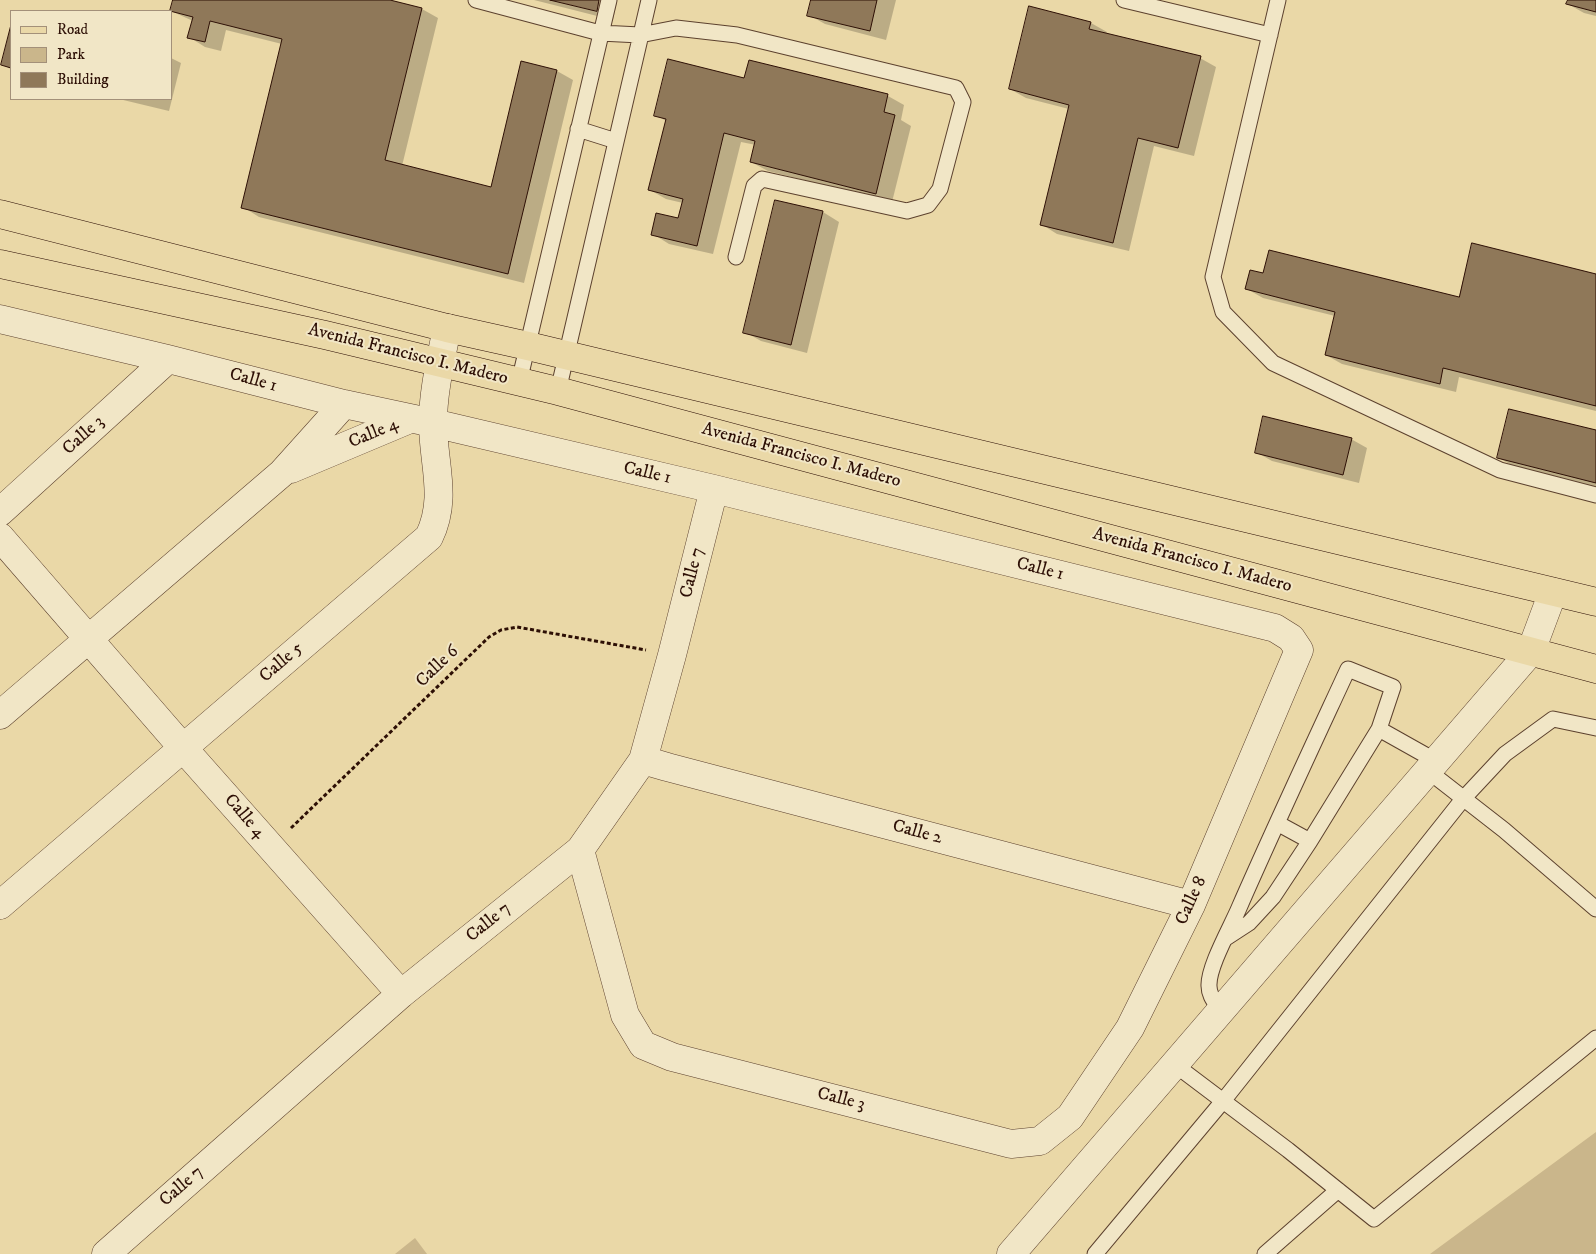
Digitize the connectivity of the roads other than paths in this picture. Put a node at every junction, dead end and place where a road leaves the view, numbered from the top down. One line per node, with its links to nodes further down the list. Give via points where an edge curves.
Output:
1 (476, 0): 6 (lane)
2 (609, 0): 6 (lane)
3 (649, 0): 7 (lane)
4 (1124, 0): 8 (lane)
5 (1278, 0): 8 (lane)
6 (600, 33): 7 (lane); 9 (lane)
7 (640, 35): 10 (lane); 12 (lane, via 676,28 737,35 956,88 963,102 940,189 928,205 907,211 762,179 754,186)
8 (1270, 35): 26 (lane, via 1213,277 1223,312 1273,363 1500,470)
9 (578, 130): 10 (lane); 16 (lane)
10 (616, 141): 17 (lane)
11 (0, 214): 15 (main road, Avenida Francisco I. Madero)
12 (736, 257)
13 (0, 264): 19 (main road, Avenida Francisco I. Madero)
14 (1, 320): 18 (street, Calle 1)
15 (448, 328): 16 (main road, Avenida Francisco I. Madero); 19 (street, Calle 5)
16 (528, 346): 17 (main road, Avenida Francisco I. Madero); 20 (lane)
17 (566, 355): 21 (lane); 29 (main road, Avenida Francisco I. Madero)
18 (168, 359): 22 (street, Calle 1); 27 (street, Calle 3)
19 (440, 362): 20 (main road, Avenida Francisco I. Madero); 23 (street, Calle 5, via 436,387)
20 (519, 382): 21 (main road, Avenida Francisco I. Madero)
21 (558, 391): 33 (main road, Avenida Francisco I. Madero)
22 (344, 404): 23 (street, Calle 1); 24 (street, Calle 4)
23 (421, 421): 24 (street, Calle 4); 25 (street, Calle 1); 38 (street, Calle 5, via 439,502 436,523 429,537)
24 (282, 473): 32 (street, Calle 4)
25 (714, 489): 31 (street, Calle 1, via 1275,628); 39 (street, Calle 7)
26 (1596, 495)
27 (0, 512)
28 (0, 536): 32 (street, Calle 4)
29 (1553, 592): 30 (main road, Avenida Francisco I. Madero); 33 (street)
30 (1596, 602)
31 (1291, 638): 46 (street, Calle 8, via 1299,650)
32 (88, 639): 35 (street, Calle 4); 38 (street, Calle 4)
33 (1531, 651): 34 (main road, Avenida Francisco I. Madero); 40 (street)
34 (1596, 669)
35 (0, 715)
36 (1596, 728): 41 (lane, via 1554,719 1505,754)
37 (1379, 729): 40 (lane); 42 (lane, via 1393,686 1348,669); 43 (lane)
38 (183, 748): 45 (street, Calle 5); 49 (street, Calle 4)
39 (642, 760): 44 (street, Calle 7); 46 (street, Calle 2)
40 (1432, 766): 41 (lane); 50 (street)
41 (1463, 799): 47 (lane); 53 (lane)
42 (1277, 823): 43 (lane); 48 (lane)
43 (1310, 841): 48 (lane, via 1272,897 1249,922)
44 (580, 850): 49 (street, Calle 7); 54 (street, Calle 3, via 625,1016 644,1045 672,1057 1011,1144)
45 (0, 905)
46 (1191, 905): 54 (street, Calle 8, via 1130,1028 1070,1117)
47 (1596, 909)
48 (1226, 938): 50 (lane, via 1212,969 1209,986)
49 (401, 994): 56 (street, Calle 7)
50 (1220, 1010): 52 (street)
51 (1596, 1038): 55 (lane, via 1374,1219)
52 (1174, 1064): 53 (lane); 57 (street)
53 (1223, 1101): 55 (lane); 58 (lane)
54 (1040, 1141)
55 (1338, 1190): 59 (lane)
56 (106, 1254)
57 (1010, 1254)
58 (1095, 1254)
59 (1264, 1254)

